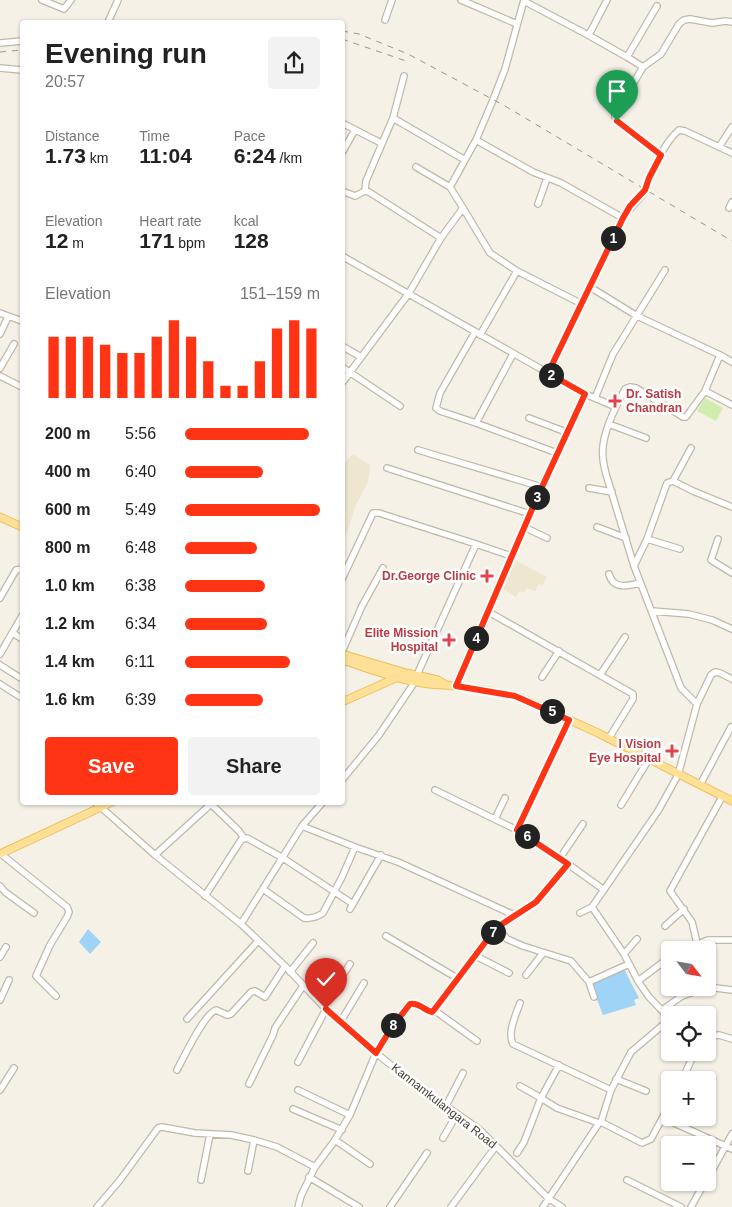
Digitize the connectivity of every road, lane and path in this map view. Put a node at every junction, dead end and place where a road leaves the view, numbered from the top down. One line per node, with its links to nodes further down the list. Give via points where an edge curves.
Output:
1 (42, 0): 2 (street, via 64,9)
2 (71, 0)
3 (118, 0): 9 (street)
4 (392, 0): 10 (street)
5 (461, 0): 12 (street)
6 (607, 0): 13 (street)
7 (524, 1): 12 (street); 13 (street)
8 (657, 6): 16 (street)
9 (109, 20)
10 (385, 20)
11 (732, 22): 17 (street, via 684,20 661,54)
12 (517, 24): 25 (street, via 506,69)
13 (588, 35): 16 (street)
14 (20, 41): 15 (street)
15 (0, 43)
16 (627, 57): 17 (street)
17 (643, 67): 30 (street, via 614,117)
18 (0, 68): 19 (street)
19 (20, 70)
20 (404, 76): 21 (street)
21 (393, 118): 26 (street); 31 (street)
22 (345, 125): 24 (street)
23 (732, 127): 28 (street)
24 (355, 130): 26 (street); 27 (street)
25 (476, 140): 31 (street); 33 (street)
26 (382, 143): 36 (street)
27 (345, 147)
28 (719, 147): 29 (street); 30 (street, via 679,130)
29 (732, 153)
30 (661, 155): 39 (street, via 645,190)
31 (465, 160): 34 (street)
32 (416, 167): 34 (street)
33 (547, 178): 37 (street); 39 (street)
34 (450, 187): 38 (street)
35 (345, 191): 36 (street, via 355,196)
36 (364, 191): 40 (street, via 377,196)
37 (538, 204)
38 (463, 208): 40 (street); 43 (street, via 490,253)
39 (623, 218): 44 (street)
40 (441, 238): 45 (street)
41 (345, 258): 45 (street)
42 (665, 270): 48 (street)
43 (517, 271): 46 (street); 52 (street)
44 (590, 287): 46 (street); 48 (street)
45 (409, 293): 52 (street); 57 (street)
46 (582, 304): 62 (street)
47 (0, 313): 49 (street)
48 (637, 316): 56 (street); 68 (street, via 613,354)
49 (8, 317): 50 (street); 51 (street)
50 (20, 320)
51 (0, 334)
52 (477, 334): 55 (street); 73 (street, via 436,403 440,410)
53 (14, 344): 59 (street)
54 (345, 348): 57 (street)
55 (513, 354): 62 (street); 73 (street)
56 (720, 355): 58 (street); 66 (street)
57 (361, 357): 61 (street)
58 (732, 362)
59 (0, 368)
60 (345, 369): 61 (street)
61 (350, 373): 64 (street); 70 (street)
62 (548, 373): 67 (street)
63 (0, 376): 65 (street)
64 (345, 379)
65 (20, 386)
66 (705, 391): 69 (street); 71 (street, via 688,415 682,417 630,387)
67 (585, 394): 68 (street); 75 (street)
68 (595, 398): 71 (street)
69 (732, 405)
70 (400, 406)
71 (616, 407): 74 (street)
72 (529, 418): 75 (street)
73 (476, 423): 79 (street)
74 (609, 424): 76 (street); 84 (street, via 602,458)
75 (566, 432): 79 (street)
76 (646, 438)
77 (691, 448): 81 (street)
78 (418, 450): 82 (street)
79 (557, 453): 82 (street)
80 (387, 468): 86 (street)
81 (673, 480): 85 (street); 93 (street, via 667,483)
82 (542, 486): 86 (street)
83 (589, 488): 84 (street)
84 (612, 492): 92 (street)
85 (732, 507)
86 (530, 514): 90 (street)
87 (0, 517): 88 (main road)
88 (20, 526)
89 (597, 527): 92 (street)
90 (524, 528): 91 (street); 97 (street)
91 (547, 538)
92 (626, 538): 98 (street)
93 (648, 538): 96 (street); 98 (street)
94 (718, 539): 101 (street, via 711,560)
95 (476, 544): 97 (street); 102 (street, via 373,513); 124 (street)
96 (680, 549)
97 (512, 556): 106 (street)
98 (634, 566): 104 (street)
99 (383, 568): 113 (street)
100 (20, 569): 105 (street, via 16,570)
101 (732, 572)
102 (345, 573)
103 (609, 574): 104 (street, via 616,584 626,587)
104 (640, 582): 107 (street)
105 (0, 598)
106 (487, 611): 114 (street); 126 (street)
107 (652, 611): 109 (street, via 689,614); 129 (street, via 681,688)
108 (20, 619): 110 (street)
109 (732, 629)
110 (12, 632): 112 (street); 115 (street)
111 (625, 637): 119 (street)
112 (20, 638)
113 (345, 646)
114 (559, 651): 119 (street); 121 (street)
115 (0, 654)
116 (345, 654): 124 (main road, via 406,673)
117 (345, 661): 120 (main road)
118 (0, 665): 122 (street)
119 (600, 675): 132 (street, via 633,694)
120 (398, 677): 124 (main road); 128 (main road)
121 (542, 677)
122 (20, 678)
123 (732, 679): 129 (street, via 715,672)
124 (414, 681): 126 (main road); 135 (street, via 379,736)
125 (0, 684): 127 (street)
126 (456, 686): 130 (main road, via 515,696)
127 (20, 697)
128 (345, 701)
129 (697, 704): 134 (street)
130 (569, 720): 132 (main road); 149 (street)
131 (731, 727): 136 (street)
132 (609, 738): 133 (main road)
133 (649, 759): 134 (main road); 145 (street)
134 (678, 775): 136 (main road); 160 (street, via 658,811)
135 (345, 776)
136 (700, 785): 138 (main road)
137 (435, 790): 146 (street)
138 (722, 796): 140 (main road); 164 (street, via 670,891)
139 (505, 798): 146 (street)
140 (732, 801)
141 (98, 805): 152 (main road); 153 (street, Kannamkulangara Road)
142 (208, 805): 153 (street)
143 (212, 805): 150 (street)
144 (320, 805): 148 (street)
145 (621, 805)
146 (495, 819): 149 (street)
147 (583, 824): 156 (street)
148 (302, 826): 151 (street); 155 (street)
149 (517, 830): 156 (street)
150 (244, 838): 155 (street); 162 (street)
151 (355, 847): 154 (street); 161 (street)
152 (1, 854): 198 (street, via 67,907 69,912 36,976)
153 (155, 855): 162 (street, Kannamkulangara Road)
154 (380, 856): 161 (street, via 352,906); 167 (street)
155 (282, 858): 159 (street); 161 (street)
156 (560, 858): 157 (street)
157 (568, 864): 160 (street); 167 (street, via 536,902)
158 (0, 886): 165 (street)
159 (263, 889): 161 (street, via 304,918 311,919 323,913); 168 (street)
160 (604, 890): 163 (street)
161 (334, 892)
162 (205, 896): 168 (street, Kannamkulangara Road)
163 (592, 907): 166 (street); 180 (street)
164 (684, 909): 169 (street); 175 (street, via 692,922)
165 (34, 913)
166 (580, 913)
167 (514, 916): 170 (street)
168 (241, 924): 174 (street, Kannamkulangara Road)
169 (665, 926)
170 (496, 928): 179 (street, via 507,939); 181 (street)
171 (386, 936): 190 (street)
172 (637, 939): 180 (street)
173 (732, 940): 176 (street)
174 (258, 941): 186 (street, Kannamkulangara Road); 207 (street)
175 (697, 941)
176 (704, 941)
177 (313, 943): 187 (street)
178 (6, 947): 182 (street)
179 (543, 953): 189 (street); 193 (street, via 571,961)
180 (624, 954): 184 (street)
181 (474, 955): 188 (street); 190 (street)
182 (0, 957)
183 (350, 964): 204 (street)
184 (630, 964): 192 (street); 193 (street)
185 (661, 964): 192 (street)
186 (285, 966): 187 (street, Kannamkulangara Road); 217 (street, via 265,997 256,991 251,992 231,1014 216,1010 211,1013)
187 (290, 972): 195 (street, Kannamkulangara Road)
188 (509, 973)
189 (526, 975)
190 (457, 978): 206 (street)
191 (9, 980): 201 (street)
192 (638, 981): 205 (street)
193 (589, 982): 200 (street)
194 (364, 983): 208 (street)
195 (303, 986): 204 (street, Kannamkulangara Road); 220 (street, via 274,1028 274,1035)
196 (716, 988): 197 (street)
197 (732, 990)
198 (56, 996)
199 (682, 996): 203 (street)
200 (594, 997)
201 (0, 1000)
202 (520, 1003): 215 (street, via 511,1033 513,1044)
203 (668, 1006)
204 (324, 1008): 208 (street, Kannamkulangara Road); 214 (street)
205 (661, 1009)
206 (434, 1010): 212 (street); 213 (street, via 429,1012 410,1004)
207 (187, 1019)
208 (341, 1021): 213 (street, Kannamkulangara Road)
209 (661, 1027): 219 (street, via 631,1052)
210 (716, 1036): 211 (street)
211 (732, 1039)
212 (477, 1041)
213 (376, 1053): 227 (street, Kannamkulangara Road); 230 (street)
214 (298, 1062)
215 (560, 1065): 224 (street); 226 (street)
216 (14, 1068): 222 (street)
217 (177, 1070)
218 (463, 1073): 227 (street)
219 (616, 1079): 224 (street); 225 (street)
220 (249, 1084)
221 (520, 1086): 226 (street)
222 (0, 1090)
223 (298, 1090): 230 (street)
224 (611, 1090): 231 (street)
225 (646, 1091)
226 (541, 1098): 231 (street, via 557,1108); 242 (street)
227 (446, 1106): 229 (street, Kannamkulangara Road)
228 (293, 1109): 234 (street)
229 (457, 1114): 237 (street); 240 (street, Kannamkulangara Road)
230 (350, 1115): 234 (street)
231 (600, 1123): 232 (street, via 642,1143 652,1139); 252 (street)
232 (661, 1123)
233 (682, 1126): 241 (street)
234 (342, 1130): 239 (street)
235 (210, 1134): 238 (street); 249 (street); 253 (street, via 158,1128)
236 (732, 1134): 241 (street)
237 (443, 1138)
238 (254, 1140): 246 (street, via 277,1147); 247 (street)
239 (334, 1140): 244 (street); 246 (street)
240 (496, 1146): 252 (street, Kannamkulangara Road); 257 (street)
241 (729, 1147): 245 (street)
242 (517, 1152)
243 (427, 1153): 256 (street)
244 (370, 1164)
245 (716, 1166)
246 (315, 1167): 248 (street)
247 (248, 1171)
248 (309, 1177): 254 (street); 255 (street)
249 (201, 1180)
250 (627, 1180): 260 (street)
251 (700, 1191): 261 (street)
252 (548, 1198): 258 (street); 259 (street, Kannamkulangara Road)
253 (97, 1207)
254 (298, 1207)
255 (358, 1207)
256 (390, 1207)
257 (452, 1207)
258 (543, 1207)
259 (562, 1207)
260 (681, 1207)
261 (691, 1207)

